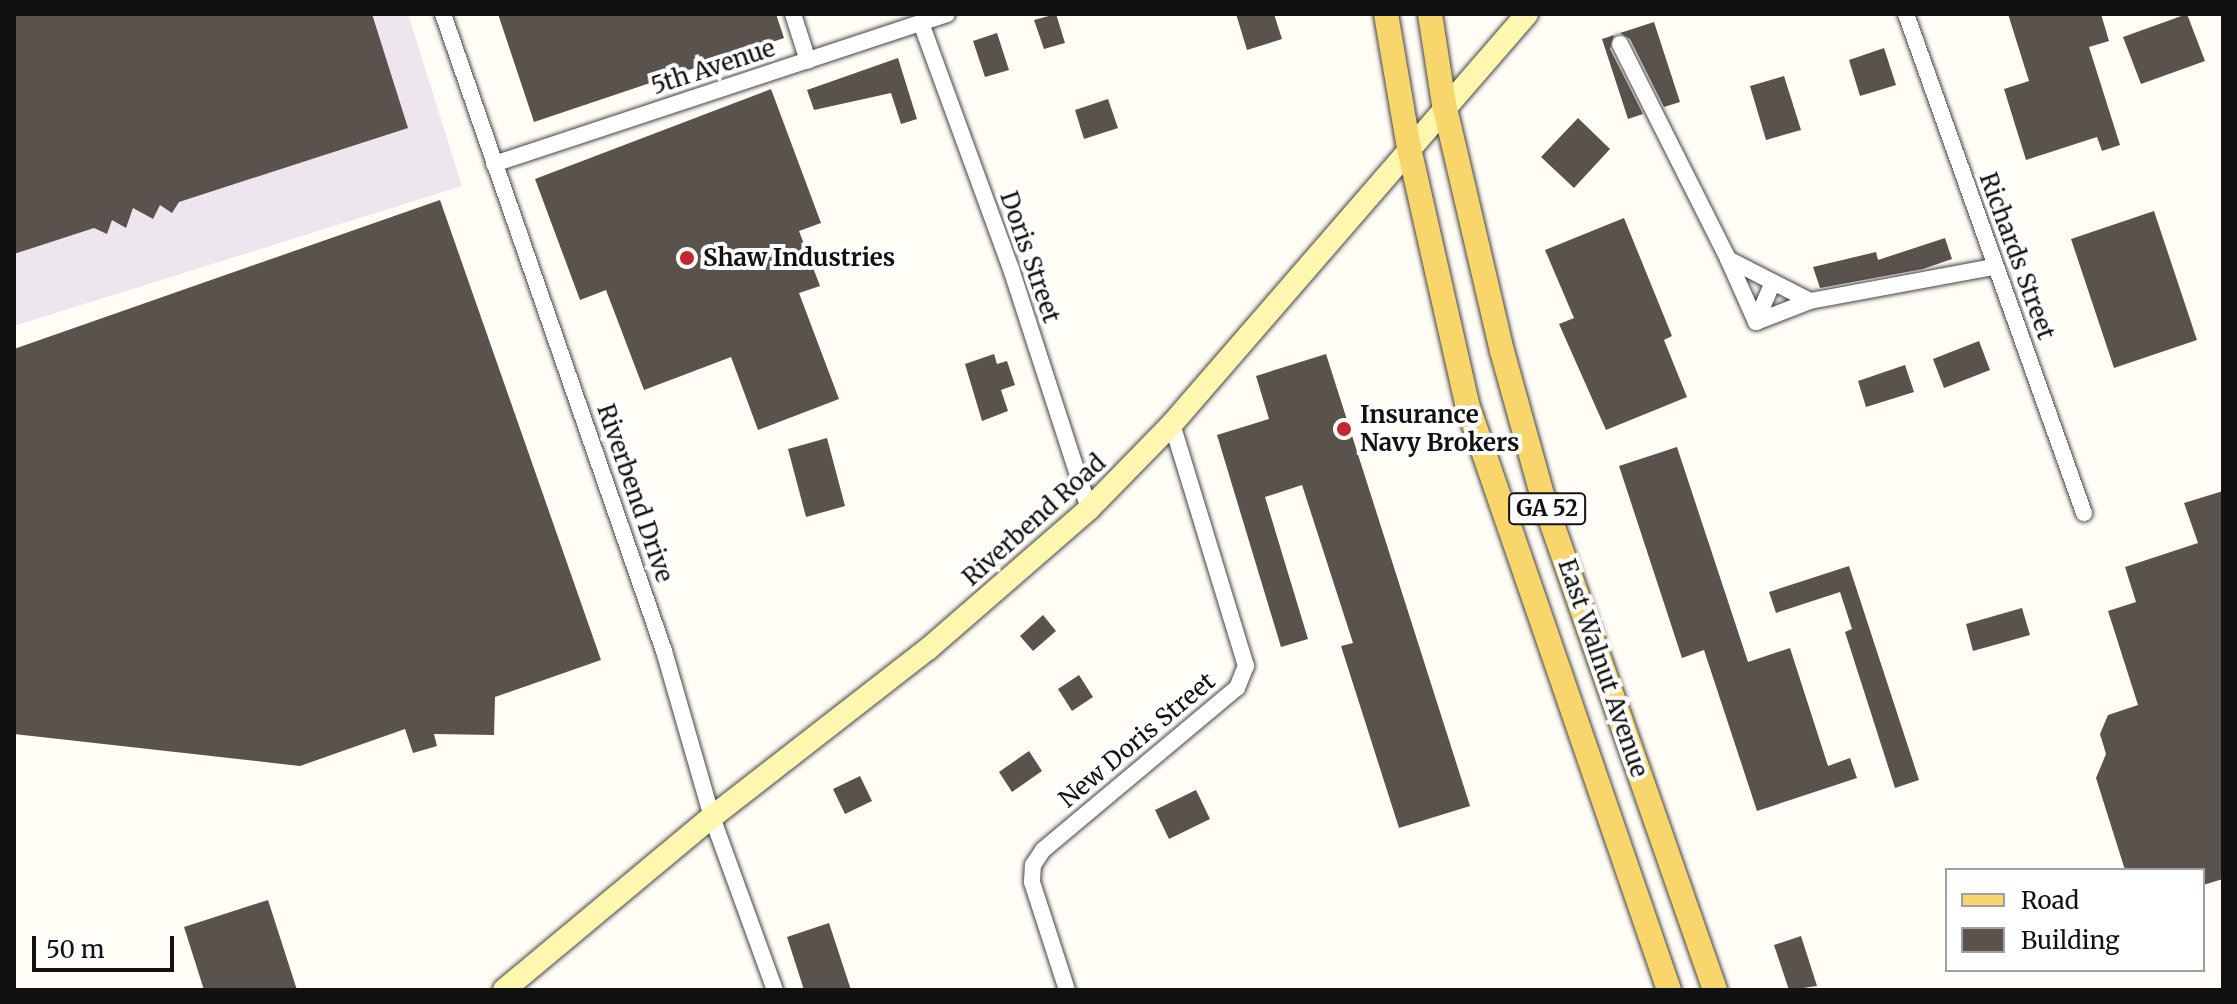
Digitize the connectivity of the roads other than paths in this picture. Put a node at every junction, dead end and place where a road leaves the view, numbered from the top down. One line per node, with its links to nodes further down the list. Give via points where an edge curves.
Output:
1 (443, 14): 13 (street, Riverbend Drive)
2 (793, 14): 10 (street)
3 (947, 14): 8 (street, 5th Avenue)
4 (1386, 14): 12 (main road, East Walnut Avenue / GA 52)
5 (1430, 14): 11 (main road, East Walnut Avenue / GA 52)
6 (1527, 14): 11 (street, Riverbend Road)
7 (1906, 14): 15 (street, Richards Street)
8 (921, 23): 10 (street, 5th Avenue); 20 (street, Doris Street, via 1011,269)
9 (1620, 44): 14 (street)
10 (808, 61): 13 (street, 5th Avenue)
11 (1444, 104): 12 (street, Riverbend Road); 27 (main road, East Walnut Avenue / GA 52, via 1543,498)
12 (1409, 148): 19 (street, Riverbend Road); 26 (main road, East Walnut Avenue / GA 52, via 1467,404)
13 (494, 164): 22 (street, Riverbend Drive, via 664,651)
14 (1728, 259): 16 (street); 18 (street)
15 (1994, 267): 17 (street); 21 (street, Richards Street)
16 (1773, 282): 17 (street); 18 (street)
17 (1810, 301): 18 (street)
18 (1756, 322)
19 (1172, 424): 20 (street, Riverbend Road); 23 (street, New Doris Street, via 1246,666 1237,688 1043,850 1033,865 1032,882)
20 (1089, 509): 22 (street, Riverbend Road, via 928,649)
21 (2084, 513)
22 (712, 817): 24 (street, Riverbend Road); 25 (street, Riverbend Drive)
23 (1063, 989)
24 (504, 990)
25 (775, 990)
26 (1669, 990)
27 (1715, 990)

